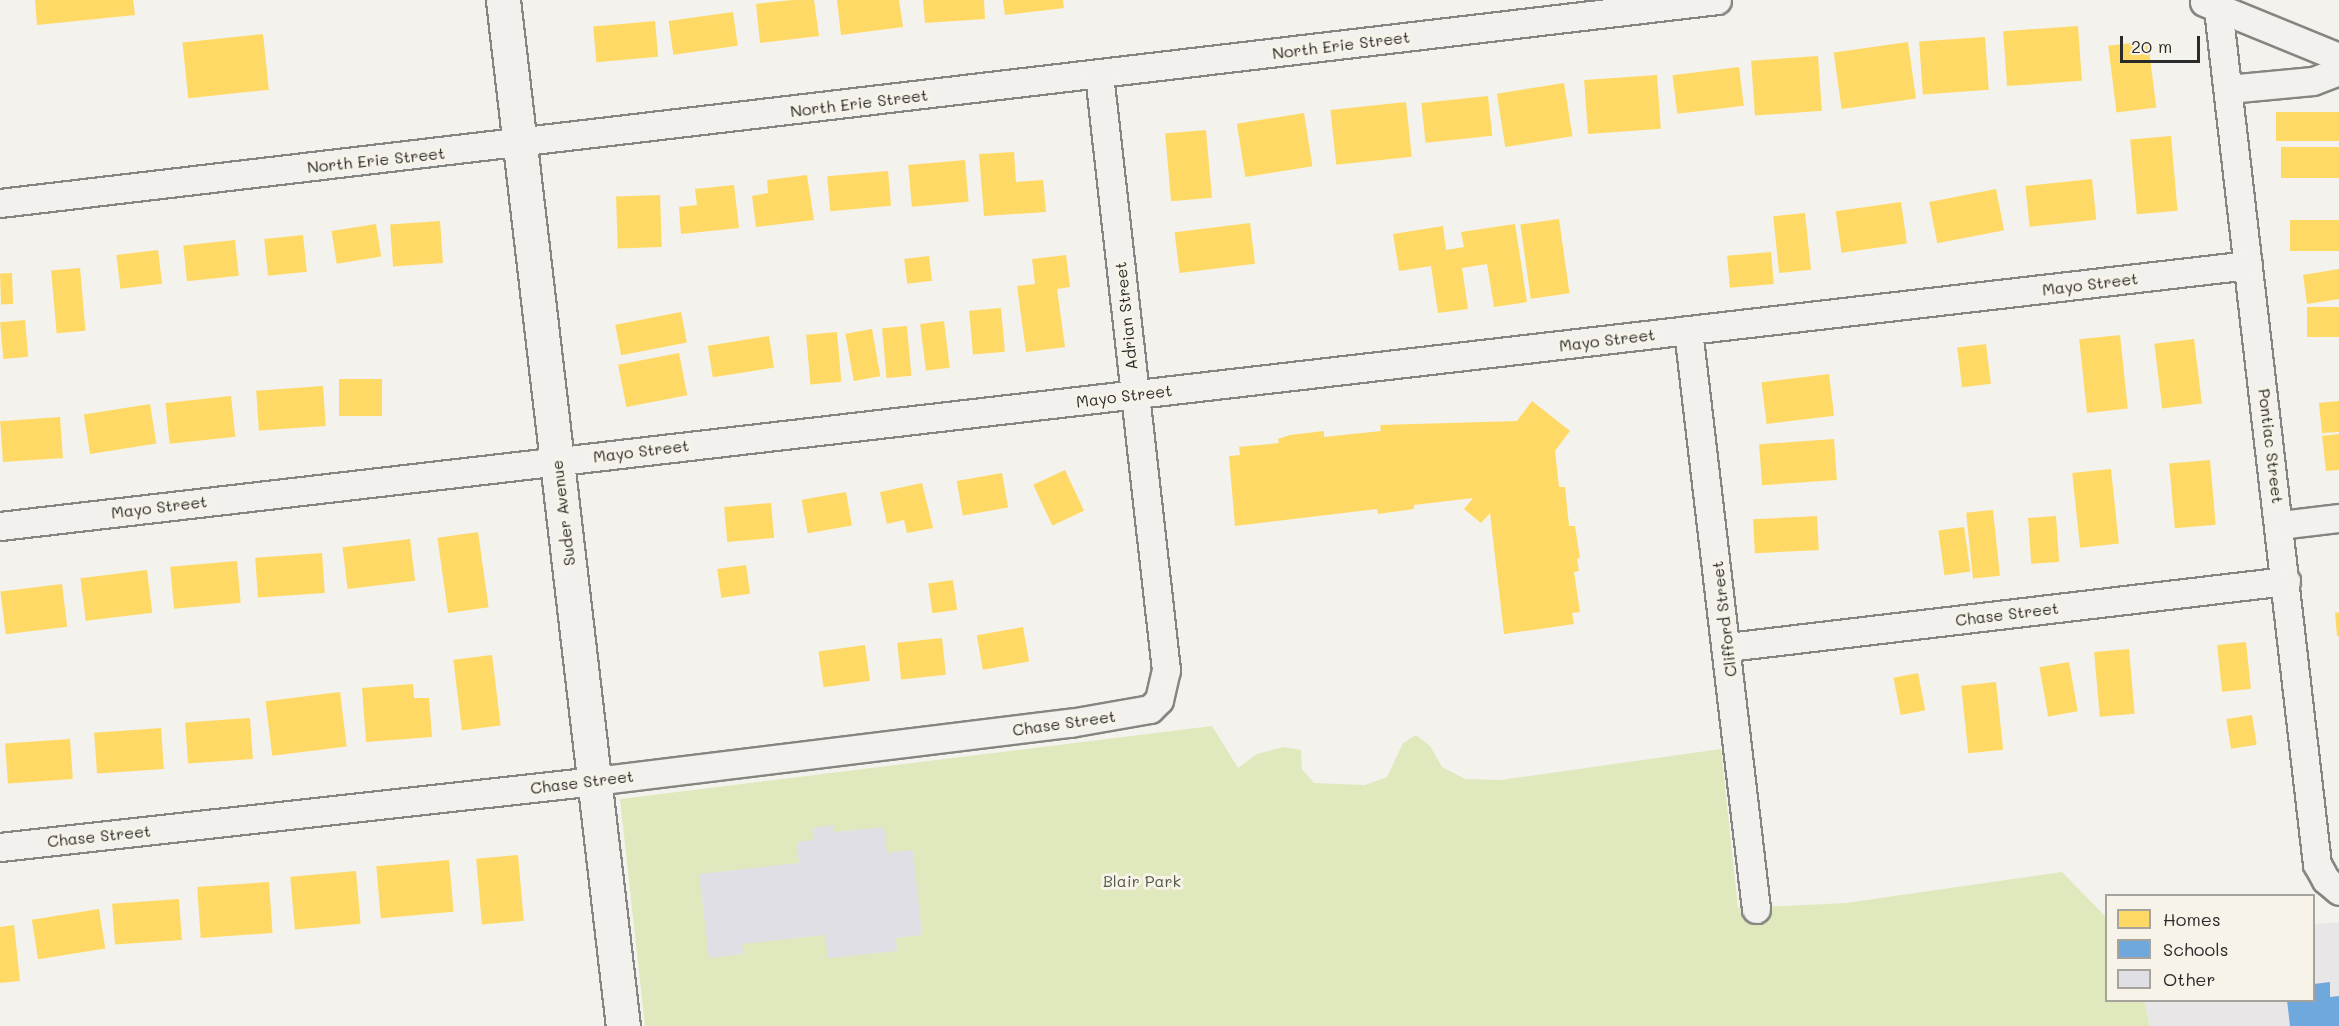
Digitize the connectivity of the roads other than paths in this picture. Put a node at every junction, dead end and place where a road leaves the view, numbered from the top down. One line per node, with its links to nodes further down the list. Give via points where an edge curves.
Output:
1 (504, 0): 8 (street, Suder Avenue)
2 (1717, 0): 6 (street, North Erie Street)
3 (2212, 3): 4 (street); 7 (street, Pontiac Street)
4 (2339, 57)
5 (2339, 71): 7 (street, via 2313,81)
6 (1099, 75): 8 (street, North Erie Street); 12 (street, Adrian Street)
7 (2228, 89): 10 (street, Pontiac Street)
8 (520, 144): 9 (street, North Erie Street); 13 (street, Suder Avenue)
9 (0, 203)
10 (2248, 265): 11 (street, Mayo Street); 15 (street, Pontiac Street)
11 (1688, 330): 12 (street, Mayo Street); 18 (street, Clifford Street)
12 (1135, 394): 13 (street, Mayo Street); 19 (street, Adrian Street, via 1166,670)
13 (557, 460): 16 (street, Mayo Street); 20 (street, Suder Avenue)
14 (2339, 518): 15 (street)
15 (2280, 525): 17 (street, Pontiac Street)
16 (0, 526)
17 (2286, 581): 18 (street, Chase Street); 22 (street, Pontiac Street, via 2317,864)
18 (1728, 647): 23 (street, Clifford Street)
19 (1159, 700): 20 (street, Chase Street, via 1140,713 1082,722)
20 (595, 781): 21 (street, Chase Street); 24 (street, Suder Avenue)
21 (0, 847)
22 (2336, 890)
23 (1756, 909)
24 (623, 1026)

